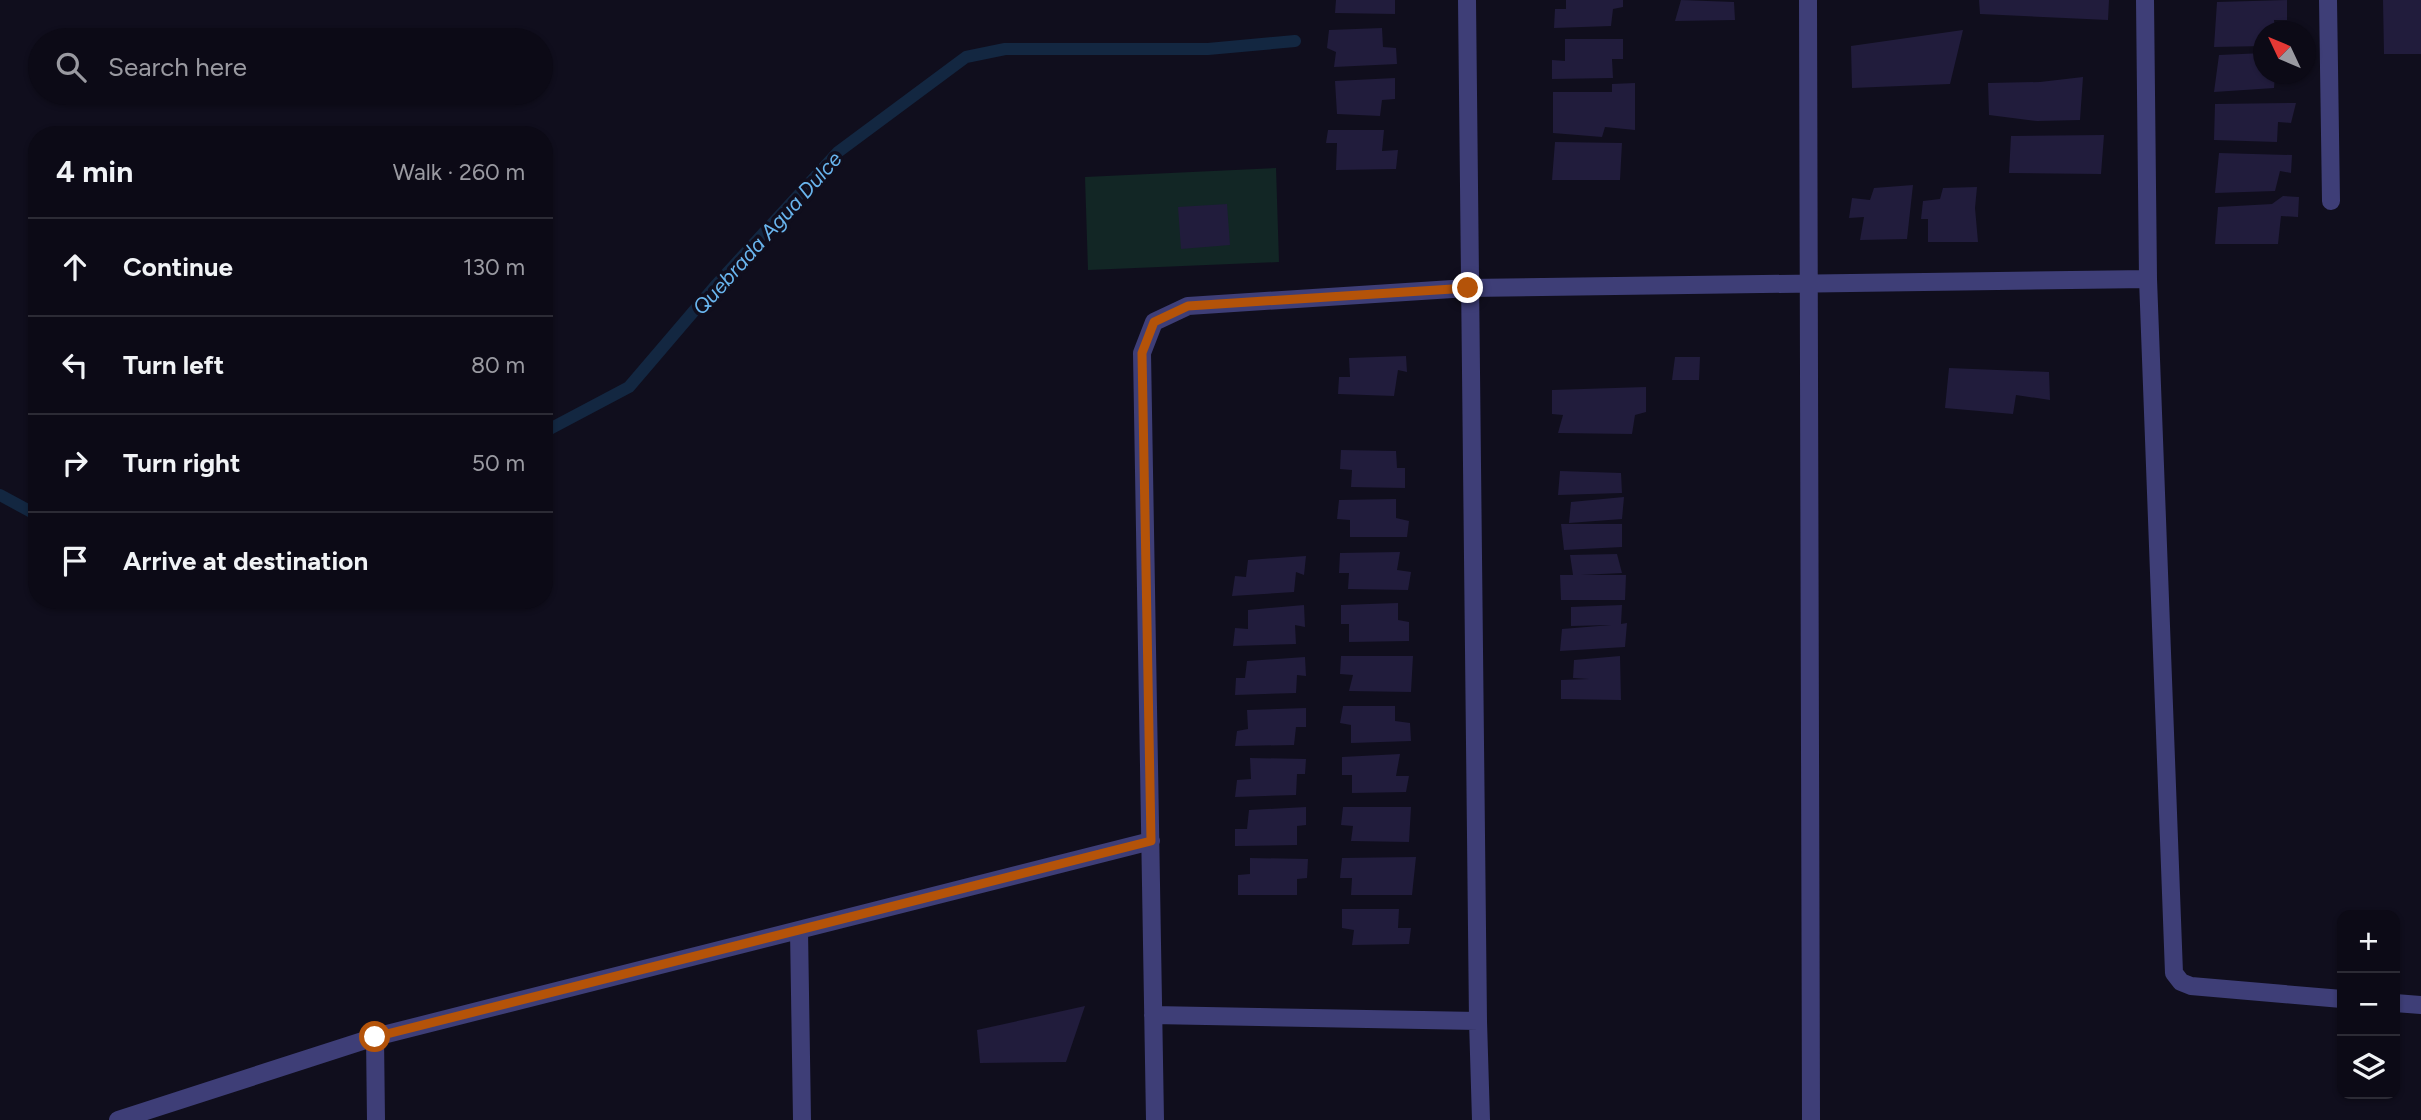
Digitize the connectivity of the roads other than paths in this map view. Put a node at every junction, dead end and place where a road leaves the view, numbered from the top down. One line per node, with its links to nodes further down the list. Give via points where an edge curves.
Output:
1 (1467, 0): 8 (street)
2 (1808, 0): 7 (street)
3 (2145, 0): 6 (street)
4 (2328, 0): 5 (street)
5 (2331, 201)
6 (2148, 279): 7 (street); 11 (street, via 2174,973 2191,986)
7 (1808, 284): 8 (street); 22 (street)
8 (1468, 288): 9 (street, via 1188,306 1154,322 1142,353); 15 (street)
9 (1151, 841): 10 (street); 14 (street)
10 (799, 930): 16 (street); 19 (street)
11 (2337, 999)
12 (2400, 1003): 13 (street)
13 (2421, 1005)
14 (1153, 1015): 15 (street); 20 (street)
15 (1478, 1021): 21 (street)
16 (375, 1037): 17 (street); 18 (street)
17 (118, 1120)
18 (376, 1120)
19 (802, 1120)
20 (1155, 1120)
21 (1481, 1120)
22 (1811, 1120)

